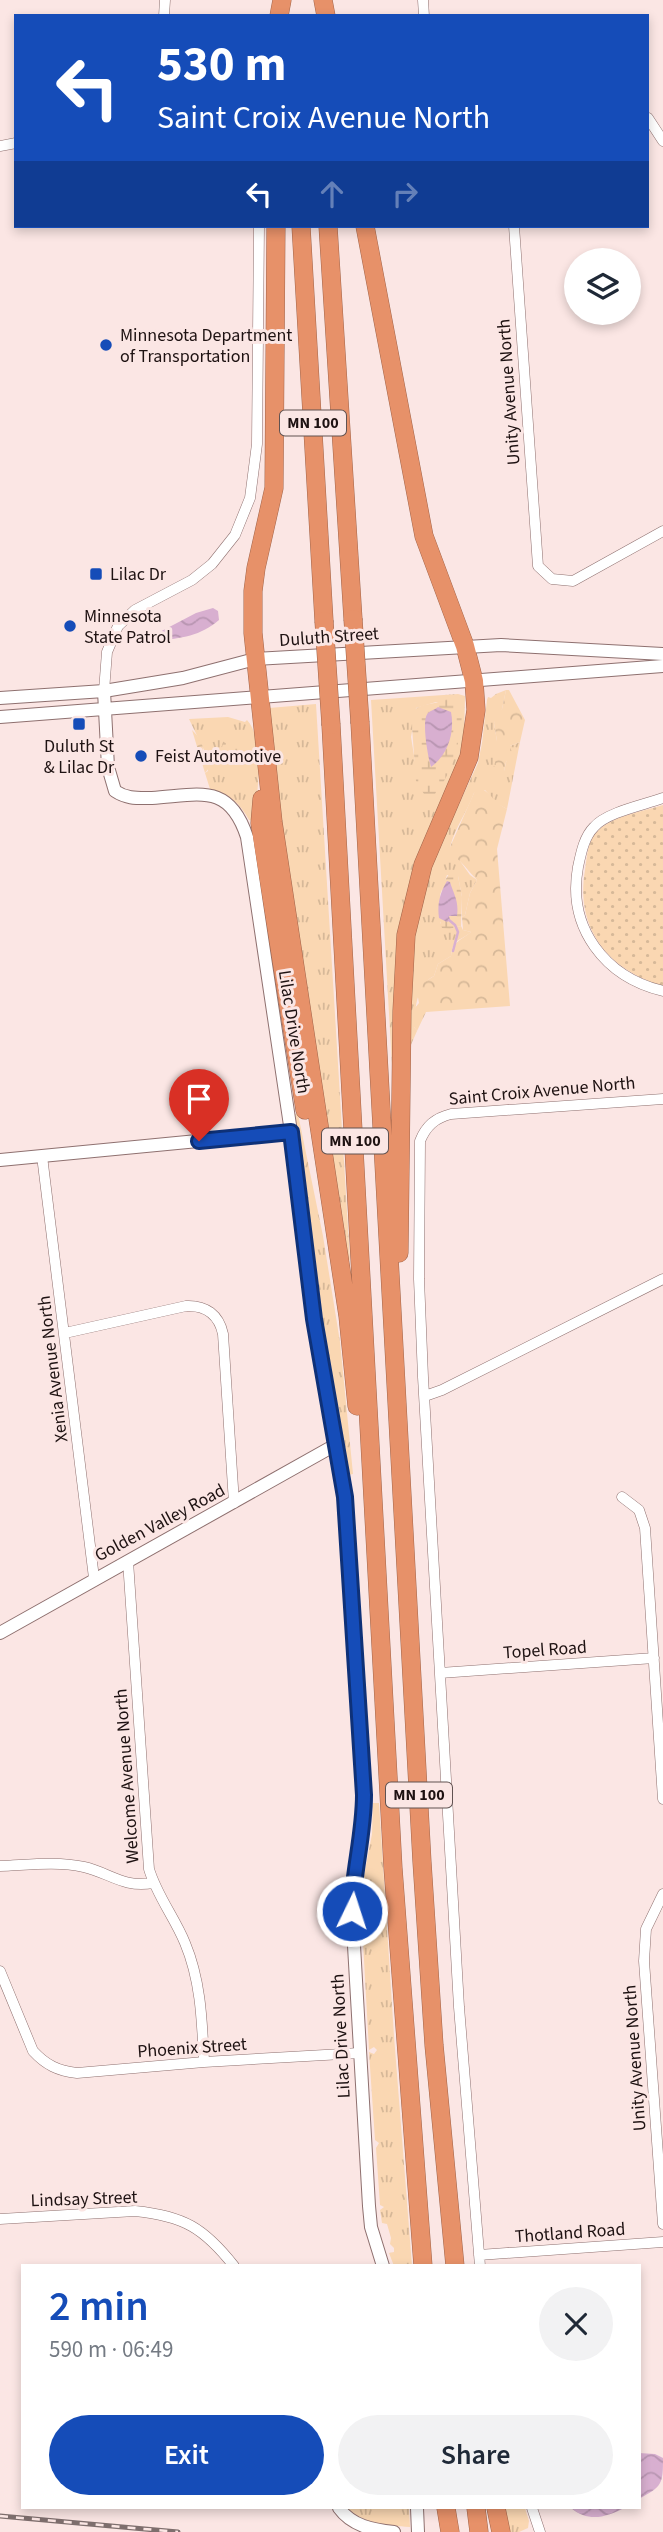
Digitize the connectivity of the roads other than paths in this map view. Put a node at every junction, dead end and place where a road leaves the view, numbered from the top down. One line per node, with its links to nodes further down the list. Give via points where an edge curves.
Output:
1 (649, 120): 2 (street)
2 (663, 141)
3 (259, 228): 15 (street, Lilac Drive North, via 257,444 250,498 235,536 212,564 135,610 118,626 107,652)
4 (276, 228): 12 (highway, via 274,488 253,591)
5 (301, 228): 33 (highway, MN 100, bridge)
6 (328, 228): 27 (highway, MN 100, bridge)
7 (365, 228): 10 (highway, via 424,536)
8 (514, 228): 9 (street, Unity Avenue North, via 538,566 562,582 573,581)
9 (663, 531)
10 (465, 646): 11 (street, Duluth Street); 12 (street, Duluth Street); 14 (highway)
11 (663, 654)
12 (255, 659): 15 (street, Duluth Street, via 183,678); 17 (highway)
13 (663, 666): 14 (street)
14 (474, 681): 17 (street); 27 (highway, via 476,710 469,757 423,864 406,935 400,1241)
15 (104, 691): 16 (street, Duluth Street); 18 (street, Lilac Drive North)
16 (0, 698)
17 (259, 698): 18 (street); 33 (highway, via 278,861 341,1270)
18 (105, 710): 19 (street); 23 (street, Lilac Drive North, via 108,767 115,791 128,798 212,796 233,807 240,818 247,837)
19 (0, 717)
20 (663, 798): 21 (street, via 595,825 580,859 577,895 582,923 602,956 628,979)
21 (663, 991)
22 (663, 1099): 29 (street, Saint Croix Avenue North, via 451,1114 428,1127 419,1164)
23 (291, 1132): 24 (street); 30 (street, Lilac Drive North, via 314,1319)
24 (42, 1156): 25 (street); 28 (street, Xenia Avenue North)
25 (0, 1160)
26 (663, 1279): 29 (street)
27 (393, 1323): 53 (highway, MN 100, via 434,2045)
28 (65, 1333): 32 (street, via 186,1306 215,1315 223,1334); 35 (street, Xenia Avenue North)
29 (425, 1396): 38 (street)
30 (337, 1444): 32 (street, Golden Valley Road); 44 (street, Lilac Drive North, via 347,1523 364,1795 352,1911)
31 (622, 1497): 37 (street, via 639,1510 645,1528)
32 (234, 1503): 34 (street, Golden Valley Road)
33 (376, 1556): 52 (highway, MN 100, via 393,1868)
34 (128, 1561): 35 (street, Golden Valley Road); 41 (street, Welcome Avenue North)
35 (94, 1578): 36 (street, Golden Valley Road)
36 (0, 1633)
37 (654, 1658): 38 (street, Topel Road); 39 (street)
38 (440, 1673): 49 (street)
39 (663, 1799)
40 (0, 1866): 41 (street, via 62,1864 87,1868 129,1885)
41 (153, 1883): 45 (street, Welcome Avenue North, via 193,1963 201,2001)
42 (663, 1894): 47 (street, Unity Avenue North, via 646,1929 644,1961)
43 (0, 1971): 45 (street, Phoenix Street, via 33,2051 52,2067 77,2073)
44 (360, 2053): 45 (street, Phoenix Street); 51 (street, Lilac Drive North, via 371,2227)
45 (204, 2062)
46 (0, 2219): 50 (street, Lindsay Street, via 135,2211 177,2217 212,2240)
47 (663, 2224)
48 (663, 2242): 49 (street, Thotland Road)
49 (479, 2261)
50 (232, 2264)
51 (382, 2264)
52 (423, 2264)
53 (455, 2264)
54 (340, 2509): 61 (street, via 365,2527)
55 (417, 2509): 62 (street)
56 (441, 2509): 63 (highway)
57 (446, 2509): 64 (highway)
58 (476, 2509): 65 (highway)
59 (496, 2509): 66 (highway)
60 (532, 2509): 67 (street)
61 (394, 2532)
62 (418, 2532)
63 (439, 2532)
64 (450, 2532)
65 (479, 2532)
66 (501, 2532)
67 (540, 2532)

